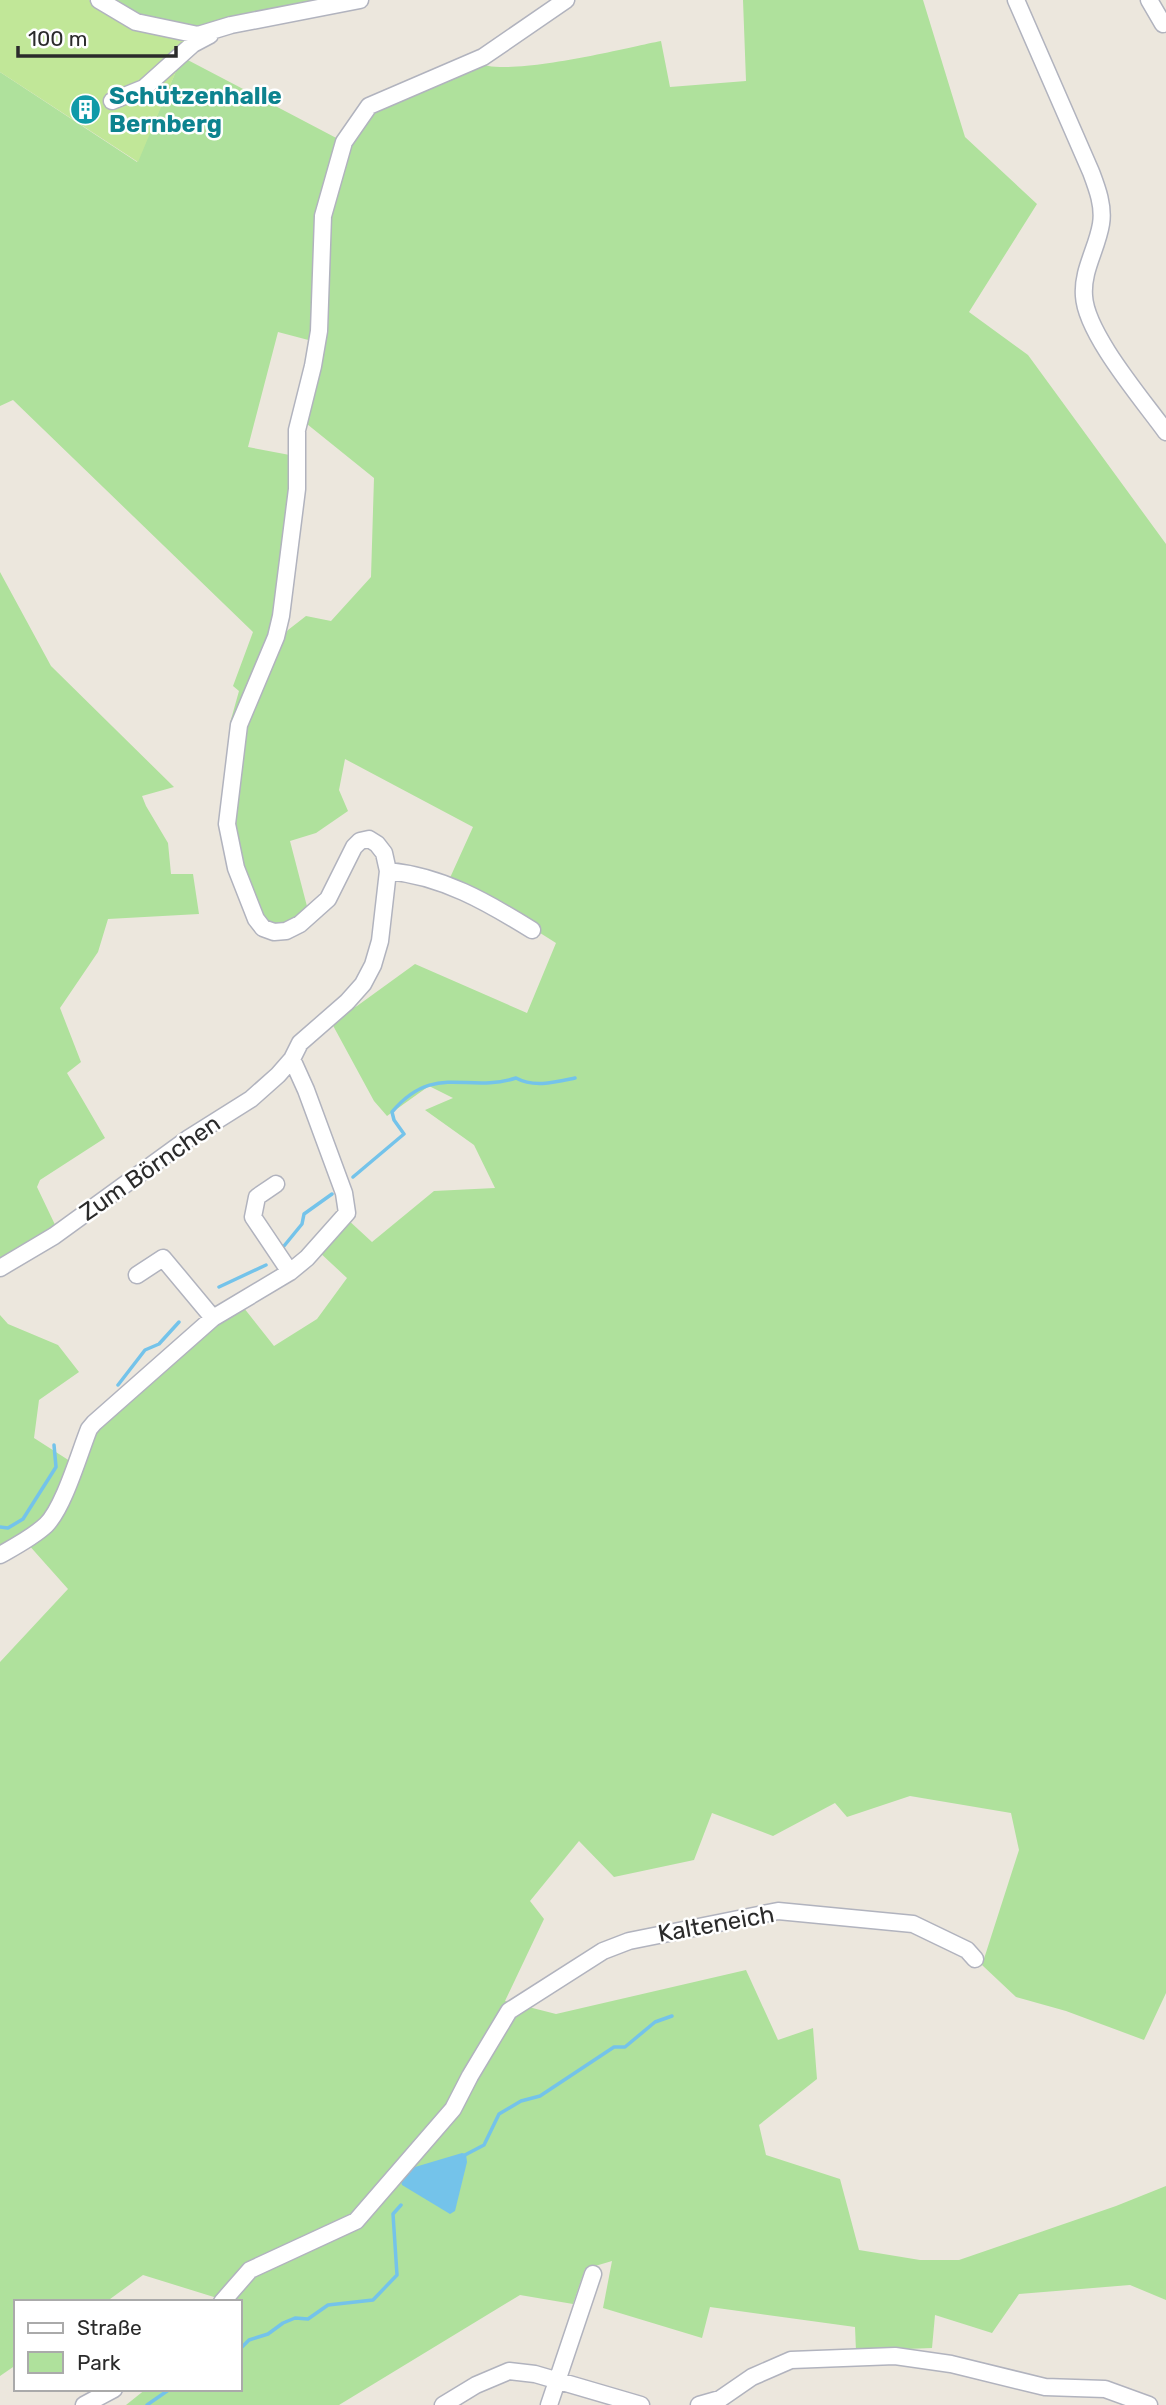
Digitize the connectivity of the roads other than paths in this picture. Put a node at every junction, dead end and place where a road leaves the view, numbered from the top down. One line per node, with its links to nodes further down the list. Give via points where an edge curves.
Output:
1 (99, 0): 7 (street, via 136,22 198,35)
2 (360, 0): 7 (street)
3 (566, 0): 10 (street, via 483,57 369,106 344,142 323,216 319,331 297,430 297,489 281,616 239,725 228,824 236,868 256,919 274,932 286,931 315,913 328,899 360,841 369,839 377,844)
4 (1016, 0): 9 (street, via 1100,200 1101,224 1086,268 1083,296 1089,320)
5 (1149, 0): 6 (street)
6 (1163, 24)
7 (231, 25): 8 (street, via 193,44 144,88)
8 (112, 101)
9 (1166, 432)
10 (388, 871): 11 (street, via 447,883); 12 (street, Zum Börnchen, via 373,965 363,984 300,1043)
11 (532, 930)
12 (292, 1059): 14 (street, Zum Börnchen, via 251,1099 54,1236); 15 (street, via 344,1193 347,1213)
13 (276, 1184): 15 (street, via 257,1197 253,1217)
14 (0, 1268)
15 (290, 1272): 17 (street)
16 (137, 1275): 17 (street, via 163,1258)
17 (213, 1318): 18 (street, via 89,1429 48,1523)
18 (0, 1555)
19 (975, 1959): 21 (street, Kalteneich, via 967,1950 913,1924 778,1911 629,1941 603,1951 509,2011 453,2109 356,2221 250,2270)
20 (593, 2274): 22 (street)
21 (224, 2300)
22 (556, 2381): 25 (street, via 509,2371); 26 (street); 27 (street)
23 (110, 2391): 24 (street)
24 (84, 2405)
25 (443, 2405)
26 (549, 2405)
27 (641, 2405)
28 (699, 2405): 29 (street, via 720,2399 752,2377 790,2360 895,2356 1045,2387 1105,2389)
29 (1149, 2405)

